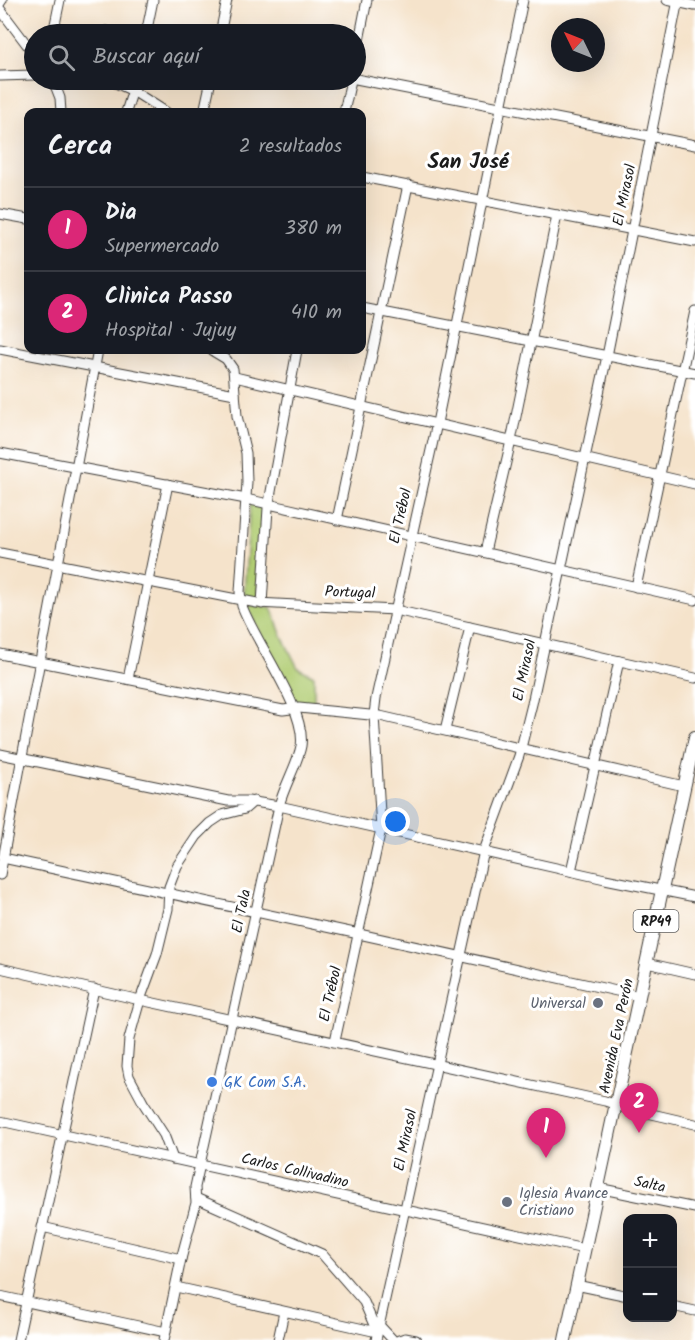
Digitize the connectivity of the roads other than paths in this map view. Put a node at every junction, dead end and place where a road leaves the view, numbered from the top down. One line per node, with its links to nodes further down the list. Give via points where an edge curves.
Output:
1 (60, 0): 10 (street)
2 (153, 0): 11 (street)
3 (227, 0): 12 (street)
4 (367, 0): 13 (street)
5 (523, 0): 27 (street, El Trébol)
6 (667, 0): 7 (street)
7 (678, 1): 8 (street); 28 (street, El Mirasol)
8 (695, 6)
9 (0, 9): 14 (street)
10 (55, 24)
11 (148, 24)
12 (222, 24)
13 (362, 24)
14 (24, 41)
15 (24, 75): 16 (street)
16 (0, 76)
17 (366, 81): 27 (street)
18 (57, 90): 22 (street)
19 (209, 90): 25 (street)
20 (349, 90): 26 (street)
21 (133, 91): 23 (street); 24 (street)
22 (61, 108)
23 (127, 108)
24 (160, 108)
25 (205, 108)
26 (345, 108)
27 (502, 108): 28 (street); 32 (street, El Trébol)
28 (651, 136): 29 (street); 36 (street, El Mirasol)
29 (695, 145)
30 (366, 178): 31 (street)
31 (408, 185): 32 (street); 40 (street)
32 (483, 200): 34 (street); 41 (street, El Trébol)
33 (0, 214): 35 (street)
34 (557, 215): 36 (street); 42 (street)
35 (24, 218)
36 (632, 228): 37 (street); 49 (street, El Mirasol)
37 (695, 242)
38 (366, 309): 40 (street)
39 (695, 310): 51 (street)
40 (382, 312): 41 (street); 56 (street)
41 (457, 327): 42 (street); 57 (street, El Trébol)
42 (532, 341): 49 (street); 58 (street)
43 (0, 349): 44 (street)
44 (24, 354)
45 (25, 354): 50 (street)
46 (97, 354): 50 (street)
47 (217, 354): 53 (street, via 230,362)
48 (296, 354): 54 (street)
49 (607, 356): 51 (street); 60 (street, El Mirasol)
50 (95, 368): 55 (street); 61 (street)
51 (683, 371): 52 (street); 62 (street)
52 (695, 373)
53 (235, 376): 54 (street); 55 (street, El Tala)
54 (289, 389): 56 (street); 66 (street)
55 (235, 394): 65 (street, El Tala, via 246,453)
56 (362, 406): 57 (street); 67 (street)
57 (437, 423): 58 (street); 68 (street, El Trébol)
58 (511, 441): 60 (street); 69 (street)
59 (0, 453): 61 (street)
60 (585, 458): 62 (street); 72 (street, El Mirasol)
61 (77, 467): 63 (street); 71 (street)
62 (660, 475): 64 (street); 74 (street)
63 (168, 484): 65 (street); 73 (street)
64 (695, 484)
65 (246, 499): 66 (street); 75 (street, El Tala)
66 (269, 504): 67 (street); 77 (street)
67 (337, 520): 68 (street)
68 (411, 535): 69 (street); 78 (street, El Trébol)
69 (485, 552): 72 (street)
70 (0, 553): 71 (street, Portugal)
71 (59, 564): 73 (street, Portugal); 83 (street)
72 (561, 570): 74 (street); 80 (street, El Mirasol)
73 (147, 581): 75 (street, Portugal); 85 (street)
74 (636, 587): 76 (street)
75 (240, 600): 77 (street, Portugal); 86 (street, El Tala)
76 (695, 600)
77 (262, 604): 78 (street, Portugal)
78 (395, 610): 79 (street, Portugal); 87 (street, El Trébol)
79 (470, 627): 80 (street, Portugal); 88 (street)
80 (545, 644): 82 (street, Portugal); 90 (street, El Mirasol)
81 (0, 654): 83 (street)
82 (619, 661): 84 (street, Portugal); 93 (street)
83 (40, 662): 85 (street); 92 (street)
84 (695, 678)
85 (128, 679): 86 (street, via 283,710)
86 (294, 708): 87 (street); 97 (street, El Tala, via 301,745)
87 (374, 715): 88 (street); 98 (street, El Trébol)
88 (445, 730): 90 (street)
89 (695, 737): 94 (main road, Avenida Eva Perón / RP49)
90 (521, 748): 93 (street); 99 (street, El Mirasol)
91 (0, 754): 92 (street)
92 (22, 758): 96 (street, via 228,801); 100 (street)
93 (597, 766): 95 (street); 101 (street)
94 (692, 766): 95 (main road, Avenida Eva Perón / RP49)
95 (684, 786): 103 (main road, Avenida Eva Perón / RP49)
96 (254, 801): 97 (street); 104 (street, via 245,809 216,818 197,836 177,866)
97 (279, 806): 98 (street); 106 (street, El Tala)
98 (381, 830): 99 (street); 107 (street, El Trébol)
99 (484, 851): 101 (street); 108 (street, El Mirasol)
100 (3, 858): 102 (street); 104 (street)
101 (571, 871): 103 (street)
102 (0, 875)
103 (663, 890): 105 (street); 109 (main road, Avenida Eva Perón / RP49)
104 (169, 894): 106 (street); 114 (street, via 157,954)
105 (695, 897)
106 (256, 912): 107 (street); 115 (street, El Tala)
107 (359, 934): 108 (street); 116 (street, El Trébol)
108 (461, 957): 113 (street); 117 (street, El Mirasol)
109 (647, 963): 111 (street); 113 (main road, Avenida Eva Perón / RP49)
110 (0, 968): 112 (street)
111 (695, 974)
112 (94, 989): 114 (street); 121 (street)
113 (639, 996): 118 (main road, Avenida Eva Perón / RP49)
114 (140, 1000): 115 (street); 122 (street, via 129,1039 127,1071)
115 (233, 1019): 116 (street); 123 (street, El Tala)
116 (335, 1041): 117 (street)
117 (437, 1064): 118 (street); 127 (street, El Mirasol)
118 (616, 1105): 120 (street); 124 (main road, Avenida Eva Perón / RP49)
119 (0, 1121): 121 (street, Carlos Collivadino)
120 (695, 1124)
121 (62, 1135): 122 (street, Carlos Collivadino); 128 (street)
122 (173, 1158): 123 (street, Carlos Collivadino)
123 (201, 1164): 125 (street, El Tala); 127 (street, Carlos Collivadino)
124 (598, 1188): 126 (street, Salta); 129 (main road, Avenida Eva Perón / RP49)
125 (196, 1198): 130 (street, El Tala); 139 (street, via 322,1254 364,1302)
126 (695, 1208)
127 (406, 1210): 129 (street, Carlos Collivadino); 139 (street, El Mirasol)
128 (42, 1227): 130 (street); 135 (street)
129 (584, 1249): 131 (main road, Avenida Eva Perón / RP49)
130 (181, 1258): 132 (street, El Tala)
131 (576, 1285): 133 (street); 146 (main road, Avenida Eva Perón / RP49)
132 (176, 1287): 138 (street); 140 (street, El Tala)
133 (623, 1295)
134 (0, 1296): 135 (street)
135 (26, 1302): 140 (street); 141 (street)
136 (677, 1307): 137 (street)
137 (695, 1311)
138 (284, 1312): 139 (street); 142 (street)
139 (377, 1332): 143 (street)
140 (165, 1336)
141 (18, 1340)
142 (278, 1340)
143 (393, 1340)
144 (399, 1340): 145 (street)
145 (416, 1340)
146 (565, 1340)

